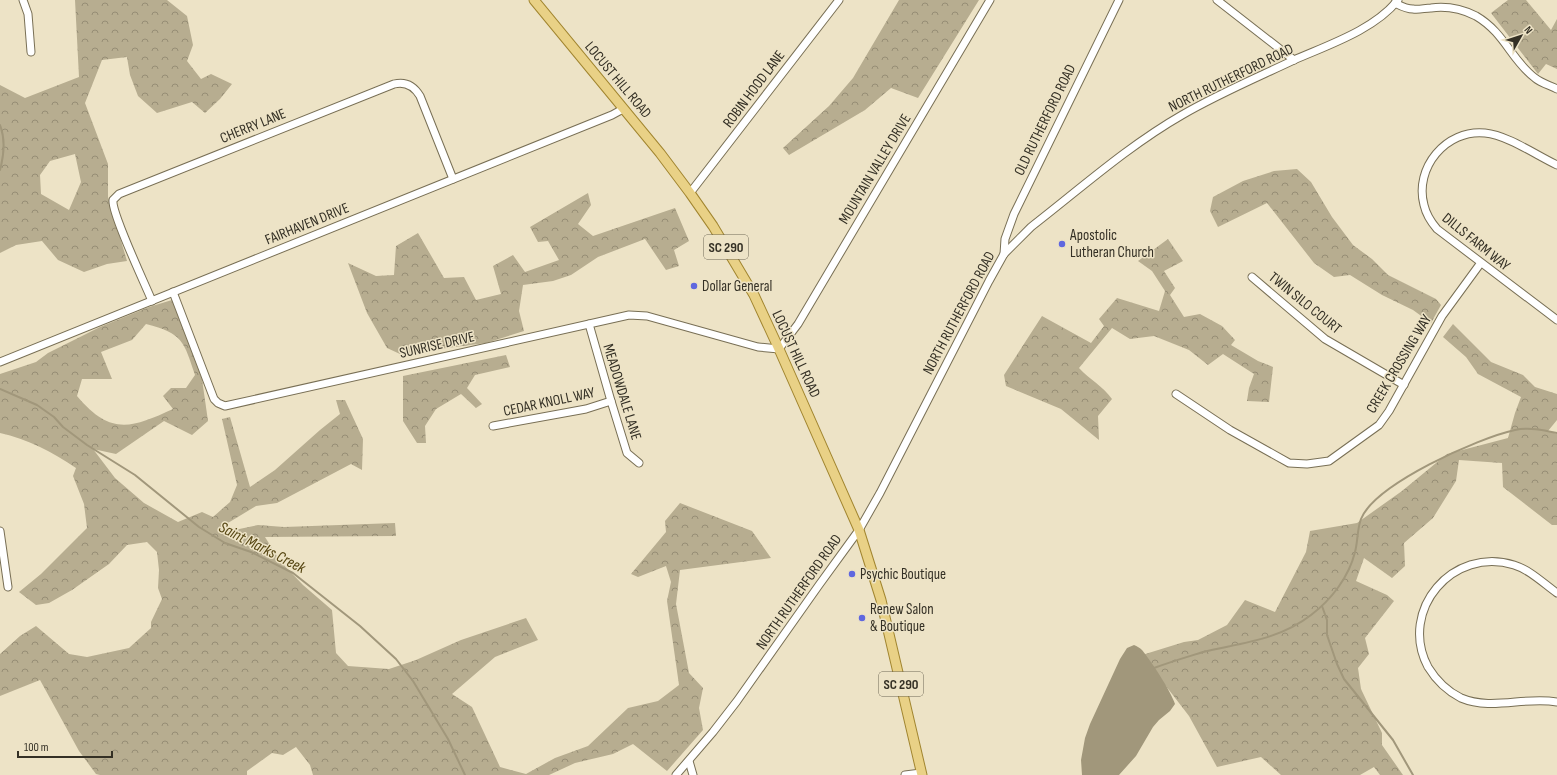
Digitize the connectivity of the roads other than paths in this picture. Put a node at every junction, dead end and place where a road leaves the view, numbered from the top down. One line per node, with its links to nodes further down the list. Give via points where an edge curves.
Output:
1 (23, 0): 8 (street, via 28,14)
2 (534, 0): 11 (main road, LOCUST HILL ROAD / SC 290)
3 (839, 0): 14 (street, ROBIN HOOD LANE)
4 (990, 0): 22 (street, MOUNTAIN VALLEY DRIVE, via 798,324)
5 (1119, 0): 15 (street, OLD RUTHERFORD ROAD, via 1014,214 1005,239)
6 (1217, 0): 9 (street)
7 (1397, 2): 9 (street, NORTH RUTHERFORD ROAD, via 1369,24 1330,45); 10 (street, via 1414,10 1452,8 1474,15 1501,36 1531,75)
8 (30, 52)
9 (1294, 60): 15 (street, NORTH RUTHERFORD ROAD, via 1204,103 1160,128 1031,226)
10 (1557, 89)
11 (624, 108): 13 (street, FAIRHAVEN DRIVE); 14 (main road, LOCUST HILL ROAD / SC 290)
12 (1557, 165): 16 (street, DILLS FARM WAY, via 1501,137 1484,132 1458,137 1437,152 1424,177 1422,196 1427,214 1440,232)
13 (453, 179): 18 (street, FAIRHAVEN DRIVE); 19 (street, CHERRY LANE, via 420,96 414,88 402,83 180,169 119,194 113,200 118,222)
14 (690, 193): 22 (main road, LOCUST HILL ROAD / SC 290, via 736,263)
15 (1004, 254): 29 (street, NORTH RUTHERFORD ROAD)
16 (1480, 264): 20 (street, DILLS FARM WAY); 24 (street, CREEK CROSSING WAY, via 1442,316)
17 (1252, 277): 24 (street, TWIN SILO COURT, via 1325,339)
18 (173, 292): 19 (street, FAIRHAVEN DRIVE); 21 (street, SUNRISE DRIVE, via 214,399 220,405 226,406)
19 (152, 301): 23 (street, FAIRHAVEN DRIVE)
20 (1557, 320)
21 (589, 324): 22 (street, SUNRISE DRIVE, via 638,315 758,347); 26 (street, MEADOWDALE LANE)
22 (779, 349): 29 (main road, LOCUST HILL ROAD / SC 290)
23 (0, 362)
24 (1404, 385): 25 (street, CREEK CROSSING WAY, via 1379,425 1329,461 1307,464 1288,464)
25 (1176, 394)
26 (610, 402): 27 (street, CEDAR KNOLL WAY, via 586,410); 28 (street, MEADOWDALE LANE, via 627,453)
27 (493, 426)
28 (640, 463)
29 (860, 530): 34 (street, NORTH RUTHERFORD ROAD, via 737,701); 35 (main road, LOCUST HILL ROAD / SC 290, via 881,600)
30 (0, 531): 31 (street)
31 (8, 588)
32 (1557, 593): 33 (street, via 1516,566 1498,562 1474,564 1453,573 1434,590 1424,608 1420,629 1422,651 1430,670 1443,686 1460,697 1486,704 1541,700)
33 (1557, 702)
34 (689, 760): 36 (street, NORTH RUTHERFORD ROAD); 37 (street)
35 (922, 774): 38 (street)
36 (676, 775)
37 (693, 775)
38 (905, 775)

